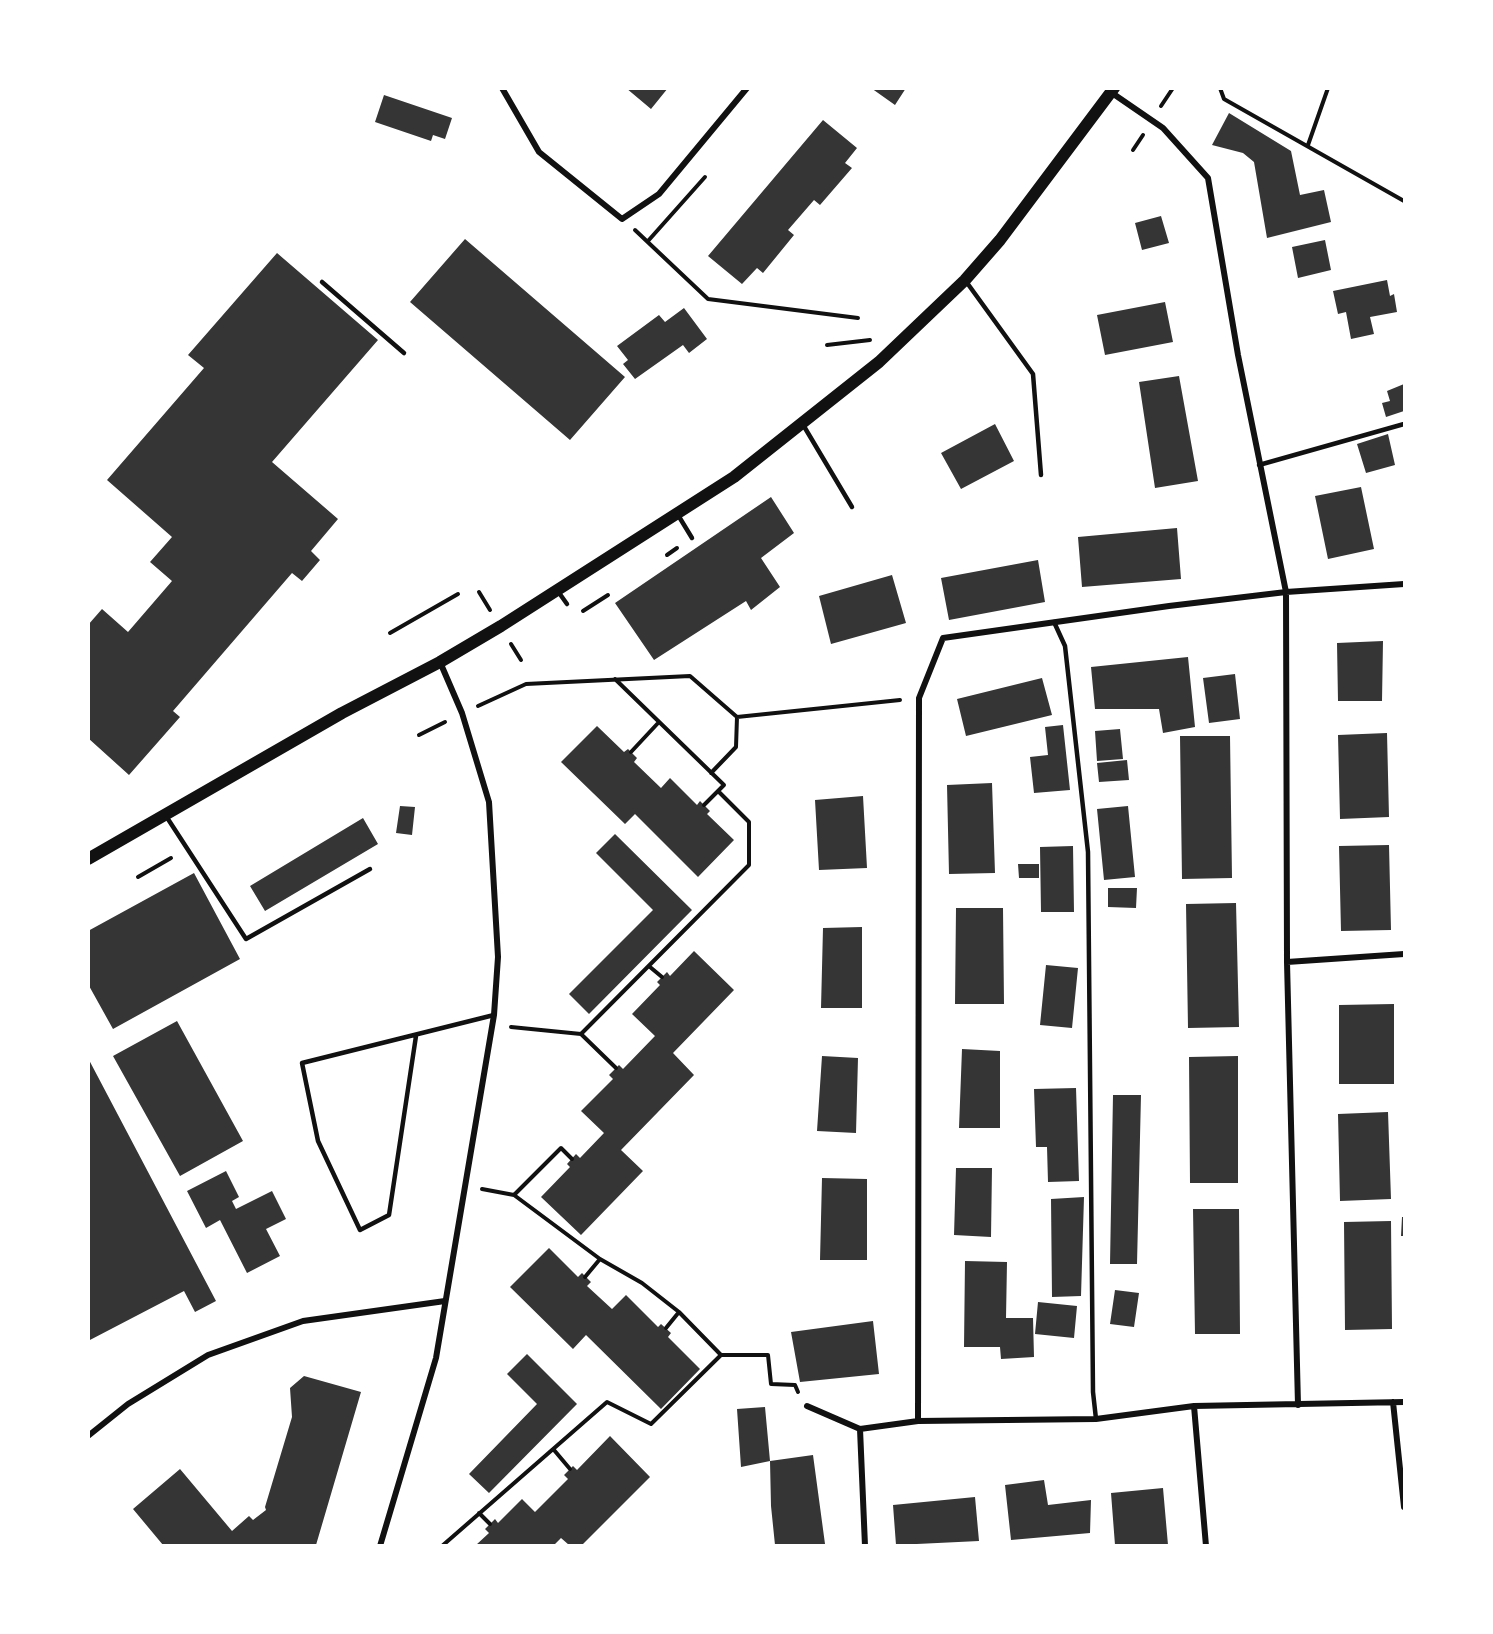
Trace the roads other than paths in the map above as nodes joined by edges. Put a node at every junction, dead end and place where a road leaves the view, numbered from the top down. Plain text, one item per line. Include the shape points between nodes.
1 (502, 88) edge
2 (747, 88) edge
3 (1113, 91) edge
4 (965, 280) junction
5 (322, 282) dead end
6 (404, 353) dead end
7 (802, 423) junction
8 (1404, 424) edge
9 (1259, 465) junction
10 (1041, 475) dead end
11 (852, 507) dead end
12 (676, 512) junction
13 (692, 538) dead end
14 (1404, 584) edge
15 (557, 591) junction
16 (1286, 592) junction
17 (567, 604) dead end
18 (1054, 622) junction
19 (440, 662) junction
20 (165, 814) junction
21 (88, 859) edge
22 (370, 869) dead end
23 (1404, 954) edge
24 (1287, 962) junction
25 (494, 1015) junction
26 (416, 1036) junction
27 (445, 1301) junction
28 (1404, 1401) edge
29 (1392, 1402) junction
30 (1298, 1405) junction
31 (807, 1406) road end
32 (1194, 1406) junction
33 (1096, 1419) junction
34 (918, 1421) junction
35 (860, 1429) junction
36 (88, 1436) edge
37 (1404, 1507) edge
38 (380, 1545) edge
39 (865, 1545) edge
40 (1206, 1545) edge

1 - 2 street via 539,152 622,219 659,194
3 - 4 main road
3 - 9 street via 1163,128 1208,178
4 - 7 main road via 879,362
4 - 10 lane via 1032,374
5 - 6 lane
7 - 11 lane
7 - 12 main road via 734,477
8 - 9 lane
9 - 16 street
12 - 13 lane
12 - 15 main road
14 - 16 street
15 - 17 lane
15 - 19 main road
16 - 18 street
16 - 24 street
18 - 33 lane via 1065,646 1088,852
18 - 34 street via 943,638 919,698
19 - 20 main road
19 - 25 street via 462,713 489,802 498,957
20 - 21 main road
20 - 22 lane via 246,939
23 - 24 street
24 - 30 street
25 - 26 lane
25 - 27 street
26 - 26 lane via 302,1063 318,1141 360,1230 389,1215
27 - 36 street via 303,1321 208,1355 128,1404
27 - 38 street via 436,1358
28 - 29 street
29 - 30 street
29 - 37 street
30 - 32 street
31 - 35 street
32 - 33 street
32 - 40 street
33 - 34 street
34 - 35 street
35 - 39 street

